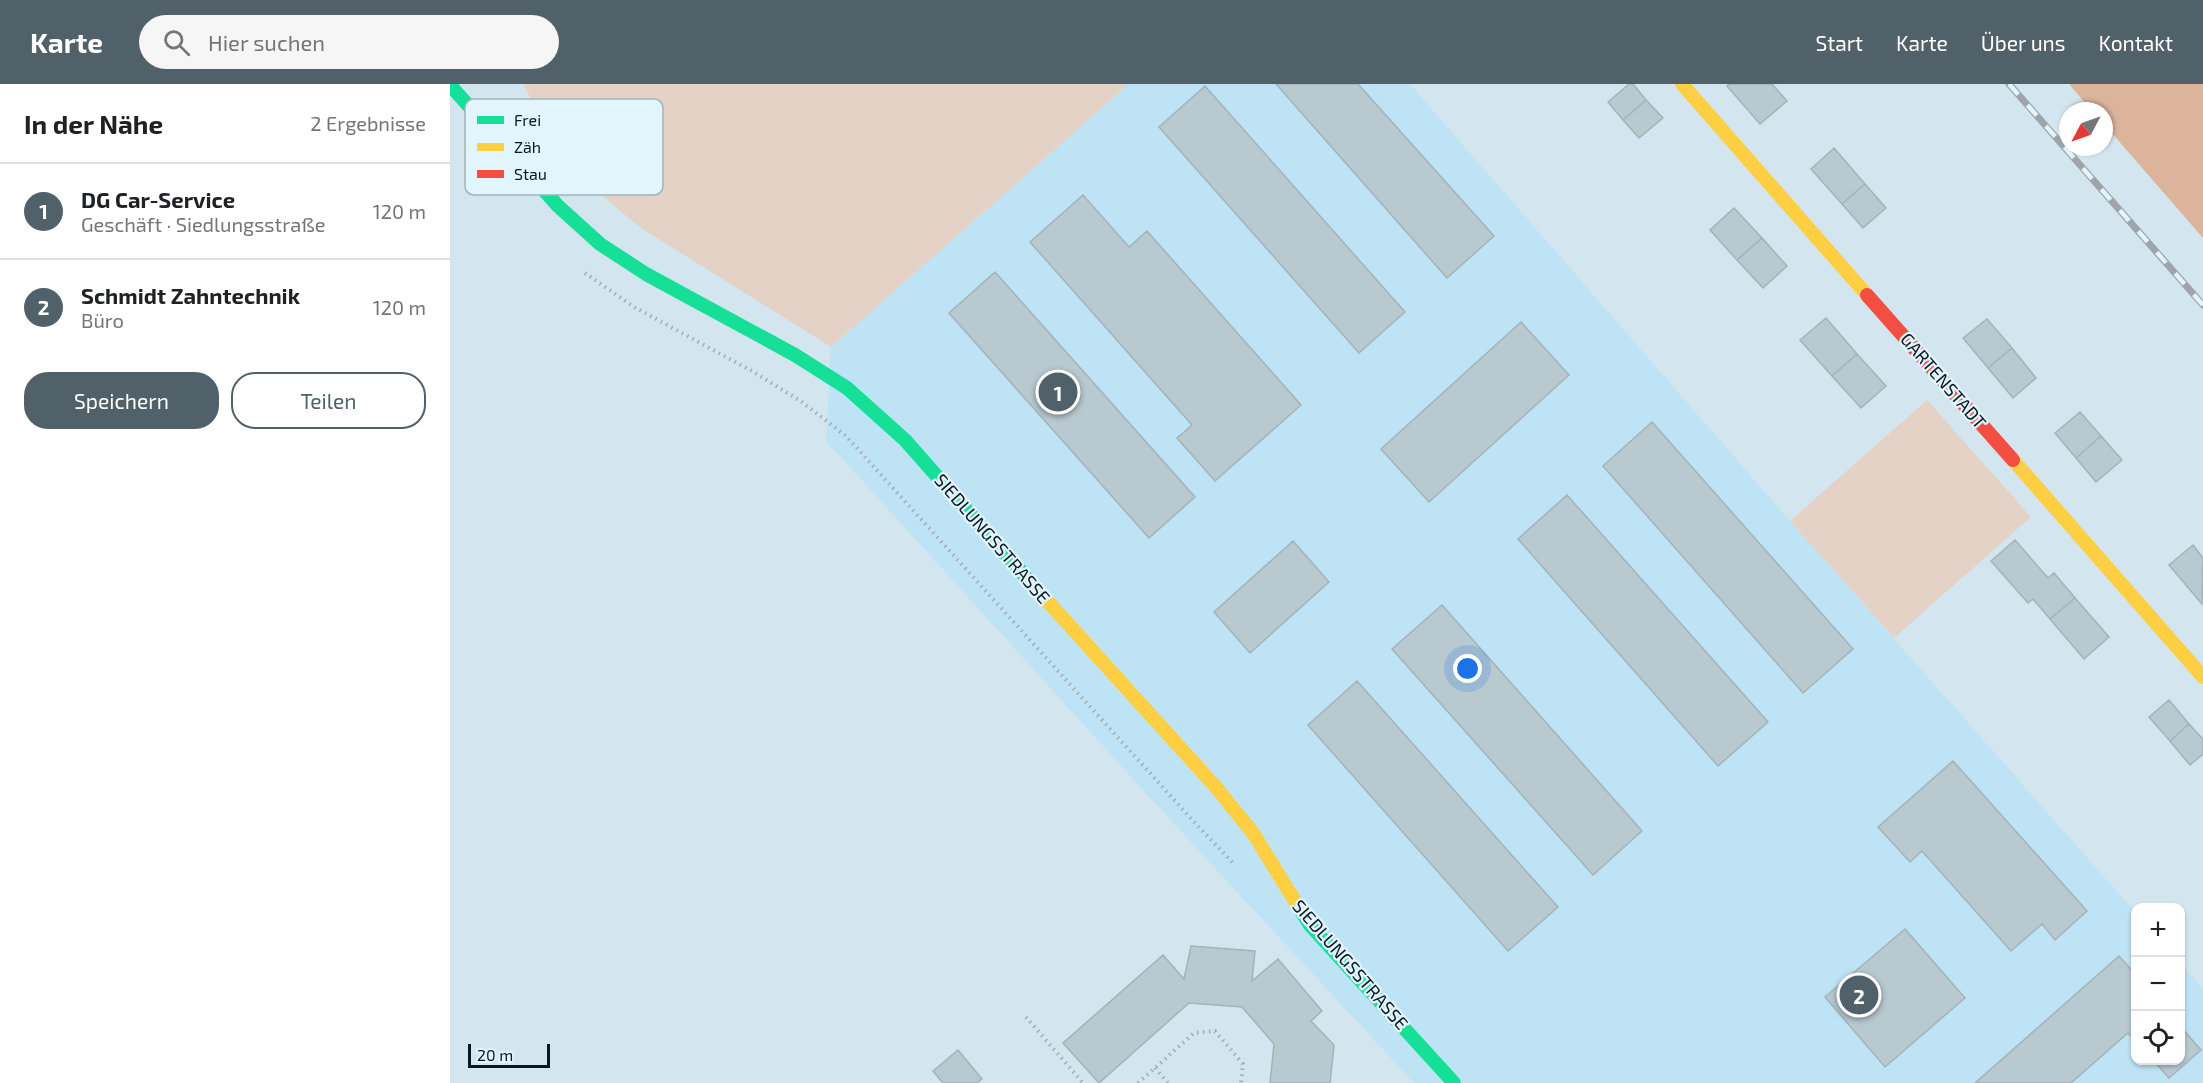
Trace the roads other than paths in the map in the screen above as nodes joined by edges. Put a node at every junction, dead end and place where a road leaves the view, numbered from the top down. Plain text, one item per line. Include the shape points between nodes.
1 (1682, 84) edge
2 (450, 85) edge
3 (465, 102) edge
4 (548, 195) edge
5 (2203, 677) edge
6 (1454, 1083) edge

1 - 5 street, GARTENSTADT
2 - 3 street, SIEDLUNGSSTRASSE
4 - 6 street, SIEDLUNGSSTRASSE via 600,244 838,382 905,440 1214,785 1253,833 1310,925

